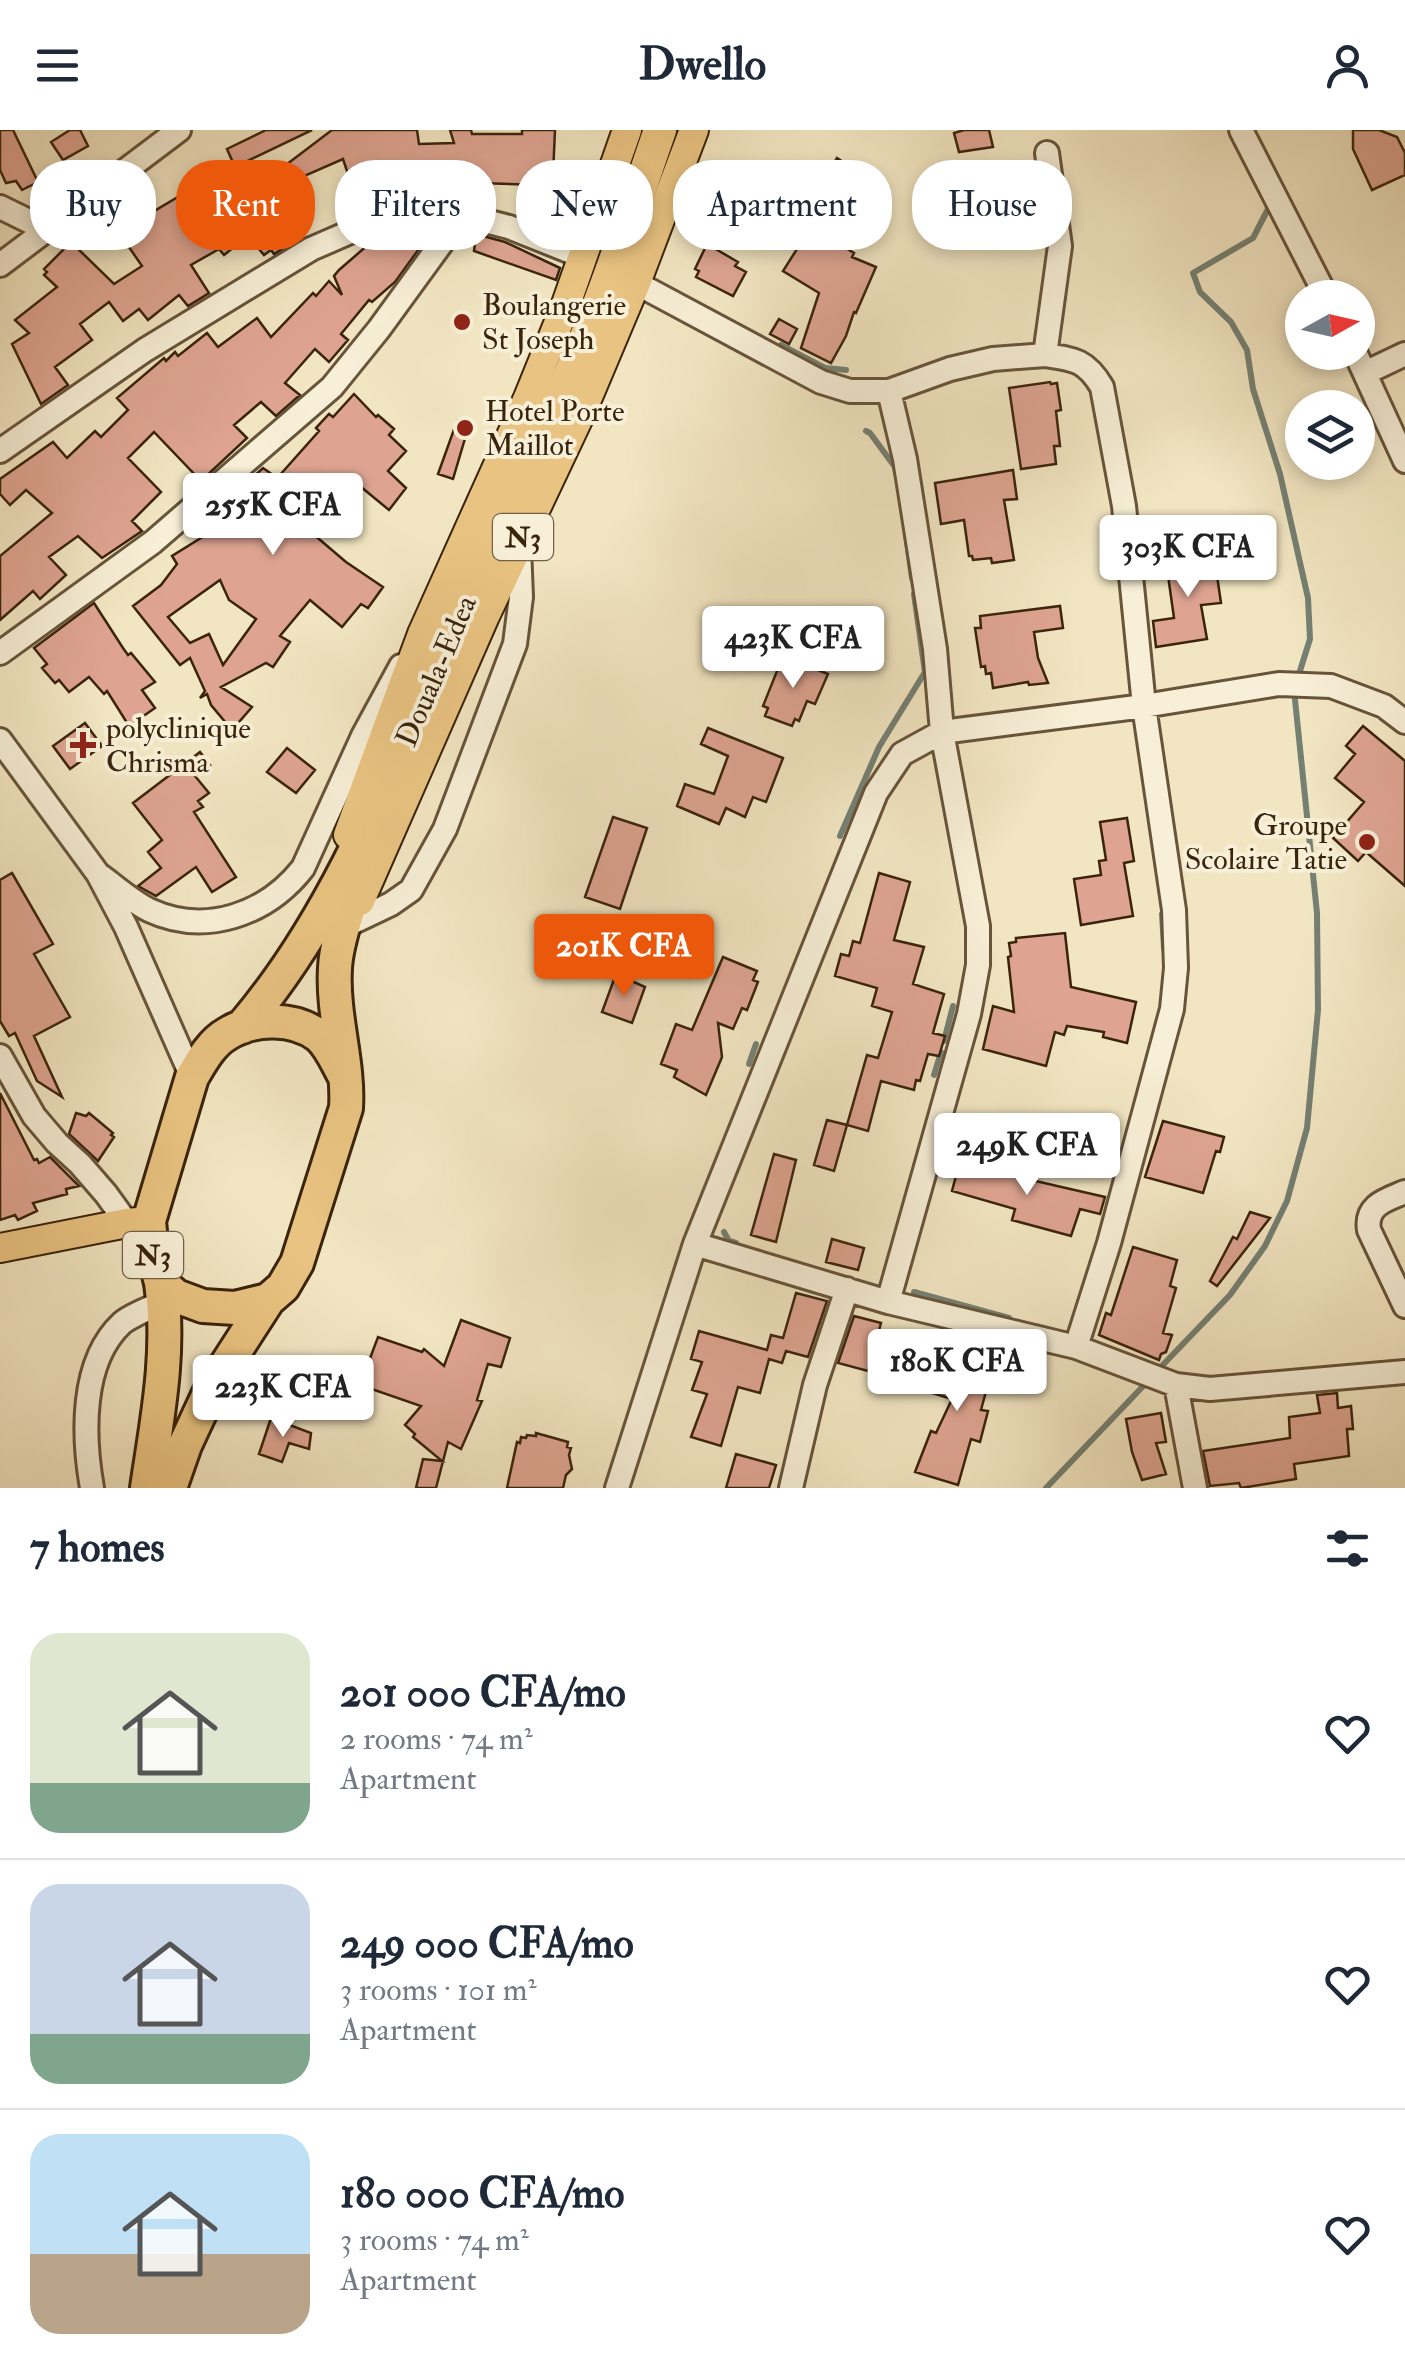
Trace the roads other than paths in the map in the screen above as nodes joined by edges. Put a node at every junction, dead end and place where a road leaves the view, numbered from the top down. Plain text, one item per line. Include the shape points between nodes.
1 (178, 130) edge
2 (627, 130) edge
3 (660, 130) edge
4 (694, 130) edge
5 (1241, 130) edge
6 (1046, 153) dead end
7 (138, 160) edge
8 (0, 207) edge
9 (30, 222) edge
10 (496, 224) edge
11 (335, 238) edge
12 (30, 241) edge
13 (437, 250) edge
14 (584, 257) junction
15 (0, 265) edge
16 (1317, 280) edge
17 (636, 283) junction
18 (1405, 354) edge
19 (1045, 356) junction
20 (1375, 360) edge
21 (1363, 370) edge
22 (889, 391) junction
23 (0, 451) edge
24 (1405, 461) edge
25 (519, 544) junction
26 (422, 634) junction
27 (0, 653) edge
28 (1144, 706) junction
29 (1405, 722) edge
30 (942, 732) junction
31 (0, 740) edge
32 (98, 874) junction
33 (336, 926) junction
34 (242, 1027) junction
35 (0, 1056) edge
36 (345, 1077) junction
37 (192, 1078) junction
38 (1405, 1192) edge
39 (138, 1222) junction
40 (694, 1244) junction
41 (0, 1248) edge
42 (846, 1289) junction
43 (163, 1293) junction
44 (268, 1300) junction
45 (888, 1302) junction
46 (1405, 1306) edge
47 (1076, 1347) junction
48 (1405, 1372) edge
49 (1176, 1385) junction
50 (92, 1488) edge
51 (147, 1488) edge
52 (170, 1488) edge
53 (617, 1488) edge
54 (790, 1488) edge
55 (1195, 1488) edge

1 - 7 street
2 - 14 main road, N3
3 - 33 highway, Douala-Edea / N3 via 586,336 370,824
4 - 17 main road, N3
5 - 16 street
6 - 19 street via 1060,246
8 - 9 street
10 - 14 street
11 - 23 street via 145,350
12 - 15 street
13 - 27 street via 332,387 153,542
14 - 26 main road, N3
17 - 22 street via 820,382 850,392
17 - 25 main road, N3
18 - 20 street
19 - 22 street via 993,359
19 - 28 street via 1073,359 1092,370 1102,387 1124,506
21 - 24 street
22 - 30 street via 935,649
25 - 33 main road, N3
25 - 33 street via 514,644 446,829 411,890
26 - 32 street via 371,722 303,868 270,900 222,920 182,920 146,909
26 - 33 main road, N3
28 - 29 street via 1279,684 1331,686 1384,706
28 - 30 street
28 - 47 street via 1174,910 1172,1009
30 - 40 street via 902,754 876,792
30 - 45 street via 978,926 978,965
31 - 32 street
32 - 37 street
33 - 34 highway, N3
33 - 36 highway, N3
34 - 36 highway via 275,1020 317,1034
34 - 37 highway, N3 via 216,1043
35 - 39 street via 34,1116
36 - 44 highway, N3 via 346,1108 297,1264
37 - 39 highway, N3
38 - 46 street via 1375,1205 1367,1218
39 - 41 main road
39 - 43 highway, N3 via 151,1242
40 - 42 street
40 - 53 street
42 - 45 street
42 - 54 street
43 - 44 highway, N3 via 203,1306
43 - 50 street via 124,1321 102,1348 88,1398
43 - 51 highway via 164,1382
44 - 52 highway via 212,1387
45 - 47 street
47 - 49 street
48 - 49 street
49 - 55 street

